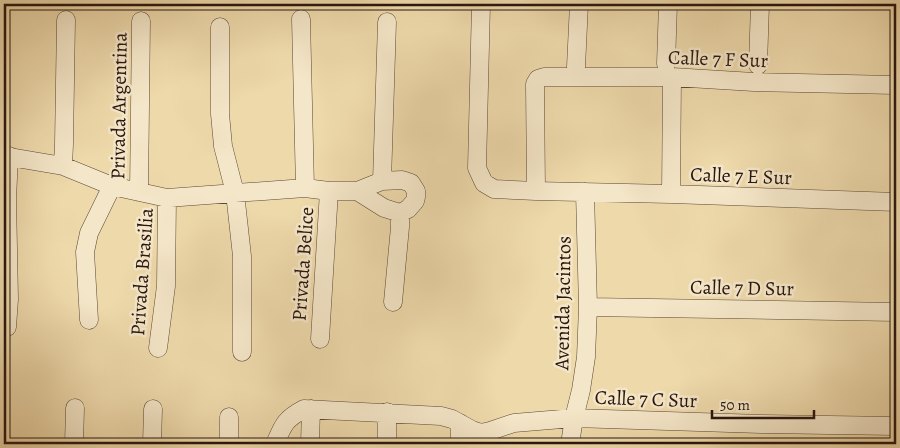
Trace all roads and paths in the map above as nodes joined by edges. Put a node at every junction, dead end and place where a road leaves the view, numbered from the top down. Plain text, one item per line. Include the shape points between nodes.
1 (481, 4) edge
2 (579, 4) edge
3 (668, 4) edge
4 (760, 4) edge
5 (301, 19) dead end
6 (66, 20) dead end
7 (141, 21) dead end
8 (387, 22) dead end
9 (220, 27) dead end
10 (758, 64) dead end
11 (576, 66) dead end
12 (669, 71) junction
13 (896, 85) edge
14 (6, 156) edge
15 (63, 166) junction
16 (382, 182) junction
17 (112, 186) junction
18 (305, 188) junction
19 (329, 191) junction
20 (357, 191) junction
21 (536, 191) junction
22 (139, 192) junction
23 (585, 192) junction
24 (235, 193) junction
25 (671, 194) junction
26 (167, 198) junction
27 (896, 202) edge
28 (400, 213) junction
29 (394, 302) dead end
30 (588, 307) junction
31 (896, 312) edge
32 (89, 320) dead end
33 (7, 327) dead end
34 (320, 339) dead end
35 (158, 348) dead end
36 (242, 352) dead end
37 (74, 408) dead end
38 (152, 409) dead end
39 (310, 409) junction
40 (388, 412) junction
41 (229, 417) dead end
42 (574, 418) junction
43 (460, 423) junction
44 (896, 426) edge
45 (74, 444) edge
46 (152, 444) edge
47 (229, 444) edge
48 (275, 444) edge
49 (310, 444) edge
50 (388, 444) edge
51 (460, 444) edge
52 (570, 444) edge

1 - 21 street, Calle 7 E Sur via 478,168 484,183 494,188
2 - 11 street
3 - 12 street
4 - 10 street
5 - 18 street
6 - 15 street
7 - 22 street, Privada Argentina
8 - 16 street
9 - 24 street via 220,114 223,146
12 - 13 street, Calle 7 F Sur via 754,82
12 - 21 street, Calle 7 F Sur via 538,79 535,84
12 - 25 street
14 - 15 street
14 - 33 street
15 - 17 street
16 - 20 street
16 - 28 street via 402,180 411,183 416,191 415,201
17 - 22 street
17 - 32 street via 89,234 85,252
18 - 19 street
18 - 24 street
19 - 20 street
19 - 34 street, Privada Belice
20 - 28 street via 384,208
21 - 23 street, Calle 7 E Sur
22 - 26 street
23 - 25 street, Calle 7 E Sur
23 - 30 street, Avenida Jacintos
24 - 26 street
24 - 36 street via 242,256
25 - 27 street, Calle 7 E Sur
26 - 35 street, Privada Brasilia via 166,286
28 - 29 street
30 - 31 street, Calle 7 D Sur
30 - 42 street, Avenida Jacintos via 586,357
37 - 45 street
38 - 46 street
39 - 40 street, Calle 7 C Sur
39 - 48 street via 292,415 283,425
39 - 49 street
40 - 43 street, Calle 7 C Sur via 441,416
40 - 50 street
41 - 47 street
42 - 43 street, Calle 7 C Sur via 514,423 481,432
42 - 44 street, Calle 7 C Sur
42 - 52 street, Avenida Jacintos
43 - 51 street

